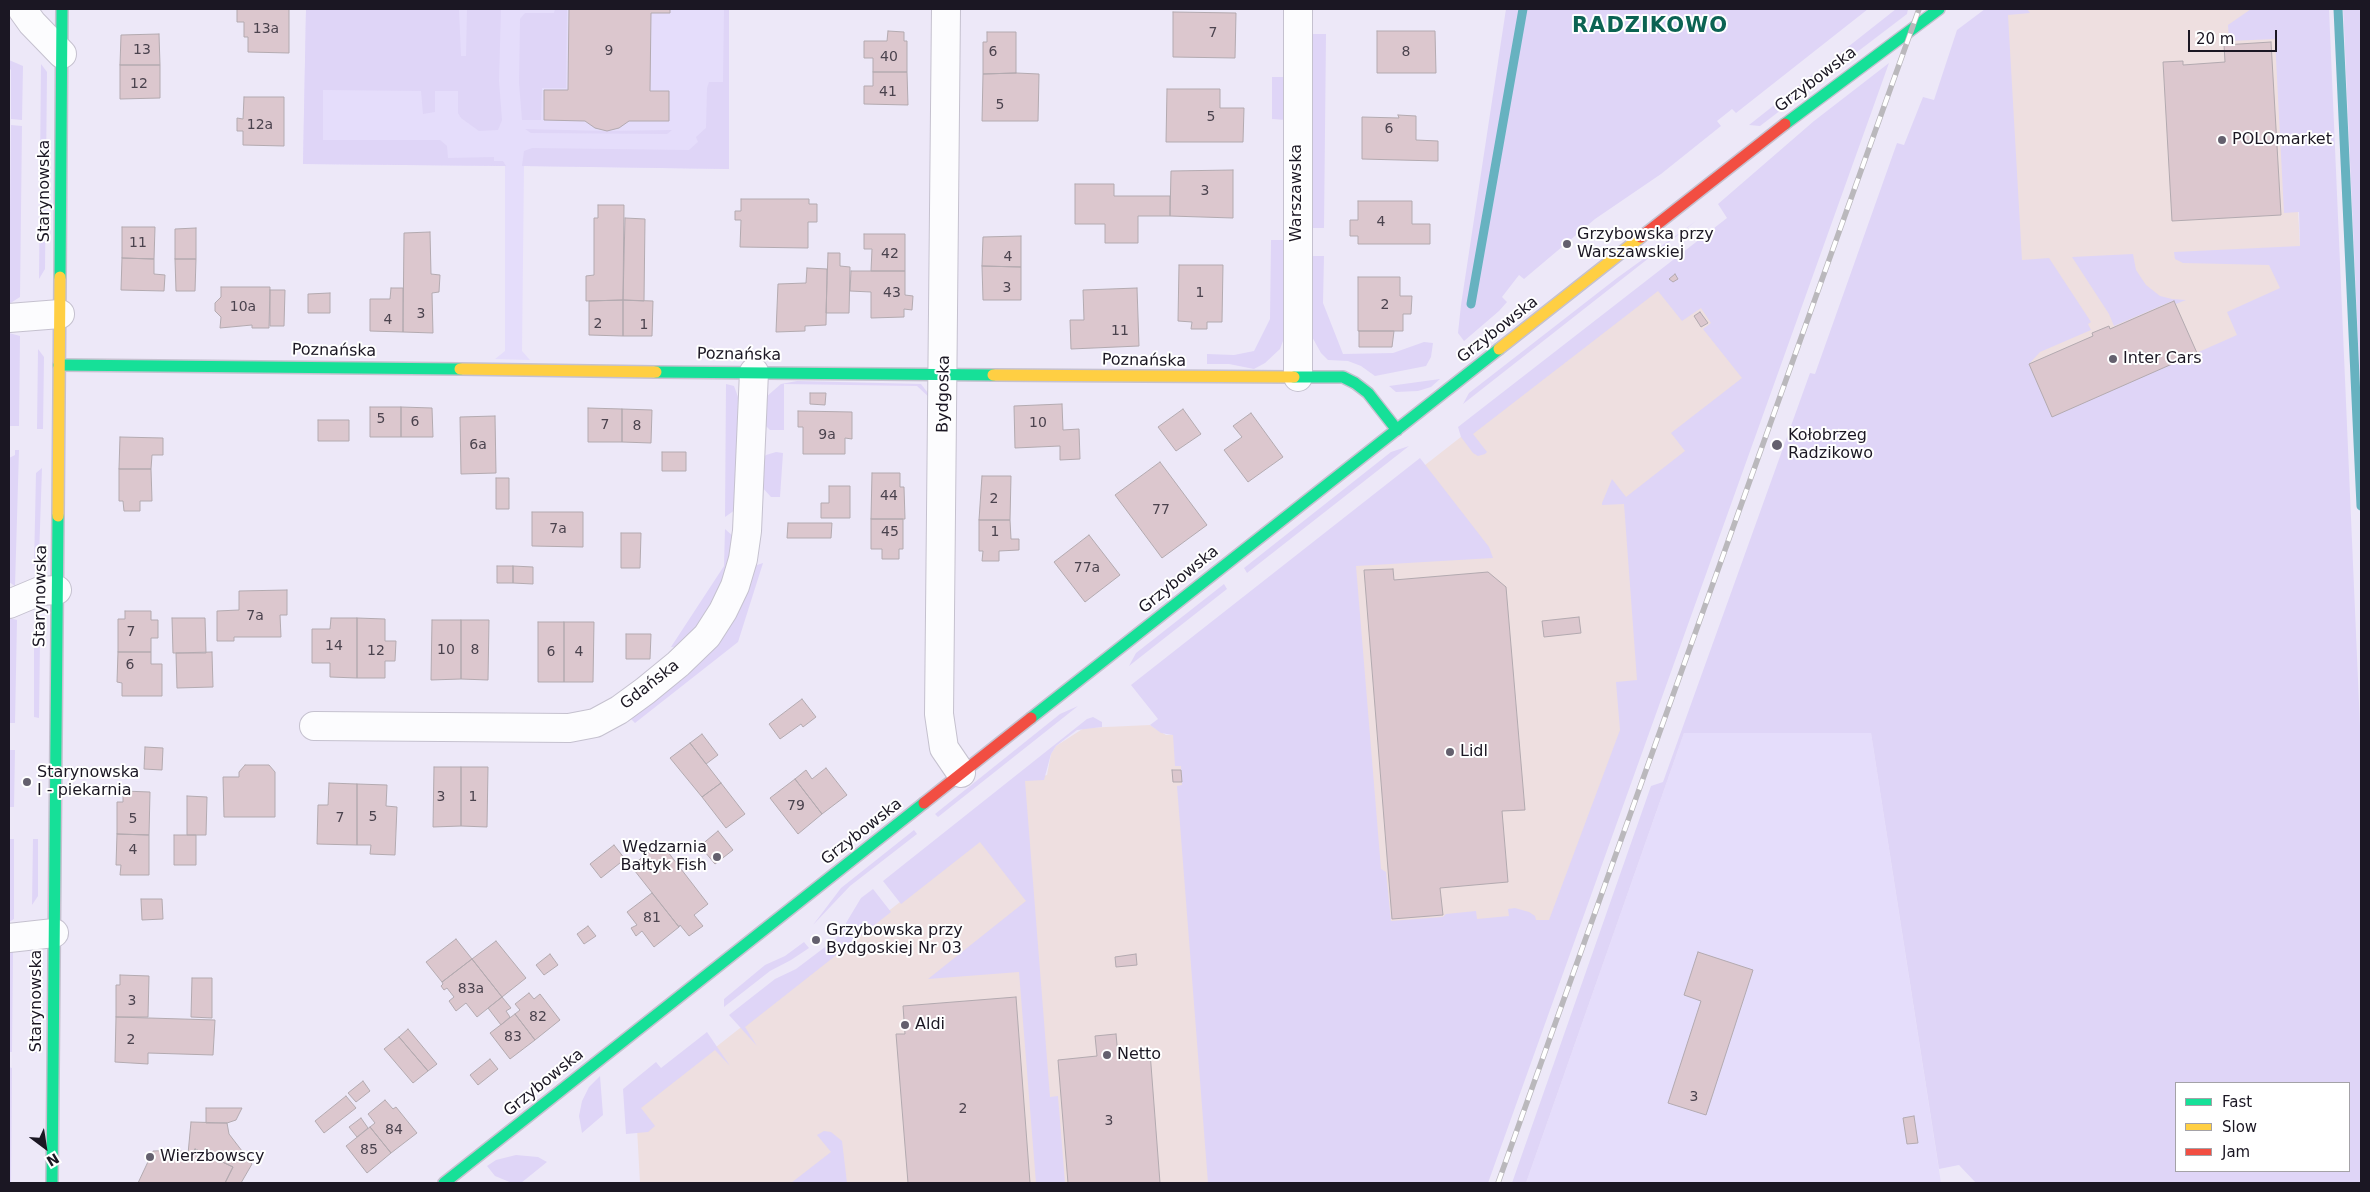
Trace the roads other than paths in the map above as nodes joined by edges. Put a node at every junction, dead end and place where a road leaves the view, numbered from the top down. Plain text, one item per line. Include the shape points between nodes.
1 (62, 9) edge
2 (946, 9) edge
3 (1298, 9) edge
4 (1939, 9) edge
5 (20, 18) edge
6 (62, 54) junction
7 (60, 314) junction
8 (9, 318) edge
9 (59, 365) junction
10 (754, 372) junction
11 (944, 375) junction
12 (1298, 376) junction
13 (1397, 430) junction
14 (57, 590) junction
15 (9, 604) edge
16 (314, 726) dead end
17 (961, 773) junction
18 (54, 933) junction
19 (9, 938) edge
20 (52, 1183) edge
21 (444, 1183) edge

1 - 6 street, Starynowska
2 - 11 street, Bydgoska
3 - 12 street, Warszawska
4 - 13 street, Grzybowska via 1821,96
5 - 6 street
6 - 7 street, Starynowska
7 - 8 street
7 - 9 street, Starynowska
9 - 10 street, Poznańska
9 - 14 street, Starynowska
10 - 11 street, Poznańska
10 - 16 street, Gdańska via 747,531 744,559 735,586 707,636 646,691 595,723 569,728
11 - 12 street, Poznańska
11 - 17 street, Bydgoska via 939,714 944,748
12 - 13 street, Poznańska via 1343,377 1368,393
13 - 17 street, Grzybowska
14 - 15 street via 40,591
14 - 18 street, Starynowska
17 - 21 street, Grzybowska
18 - 19 street
18 - 20 street, Starynowska

